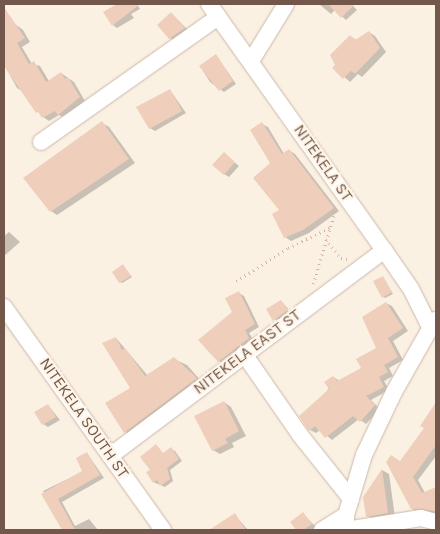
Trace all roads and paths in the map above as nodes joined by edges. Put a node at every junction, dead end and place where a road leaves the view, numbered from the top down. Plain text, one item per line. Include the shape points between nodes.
1 (286, 4) edge
2 (214, 10) edge
3 (250, 61) junction
4 (41, 142) dead end
5 (342, 190) junction
6 (329, 228) junction
7 (326, 238) junction
8 (384, 250) junction
9 (365, 264) junction
10 (236, 281) dead end
11 (4, 308) edge
12 (306, 308) junction
13 (433, 322) edge
14 (244, 354) junction
15 (110, 456) junction
16 (347, 519) edge
17 (436, 522) edge
18 (163, 530) edge
19 (322, 530) edge

1 - 3 street
2 - 3 street, NITEKELA ST
2 - 4 street
3 - 5 street, NITEKELA ST
5 - 6 path
5 - 8 street, NITEKELA ST
6 - 7 path
6 - 10 path via 288,248
7 - 9 path via 341,258
7 - 12 path
8 - 9 street, NITEKELA EAST ST
8 - 13 street, NITEKELA ST
9 - 12 street, NITEKELA EAST ST
11 - 15 street, NITEKELA SOUTH ST via 35,346
12 - 14 street, NITEKELA EAST ST
13 - 16 street via 364,454
14 - 15 street, NITEKELA EAST ST
14 - 16 street via 300,435
15 - 18 street, NITEKELA SOUTH ST
16 - 17 street via 421,518
16 - 19 street

